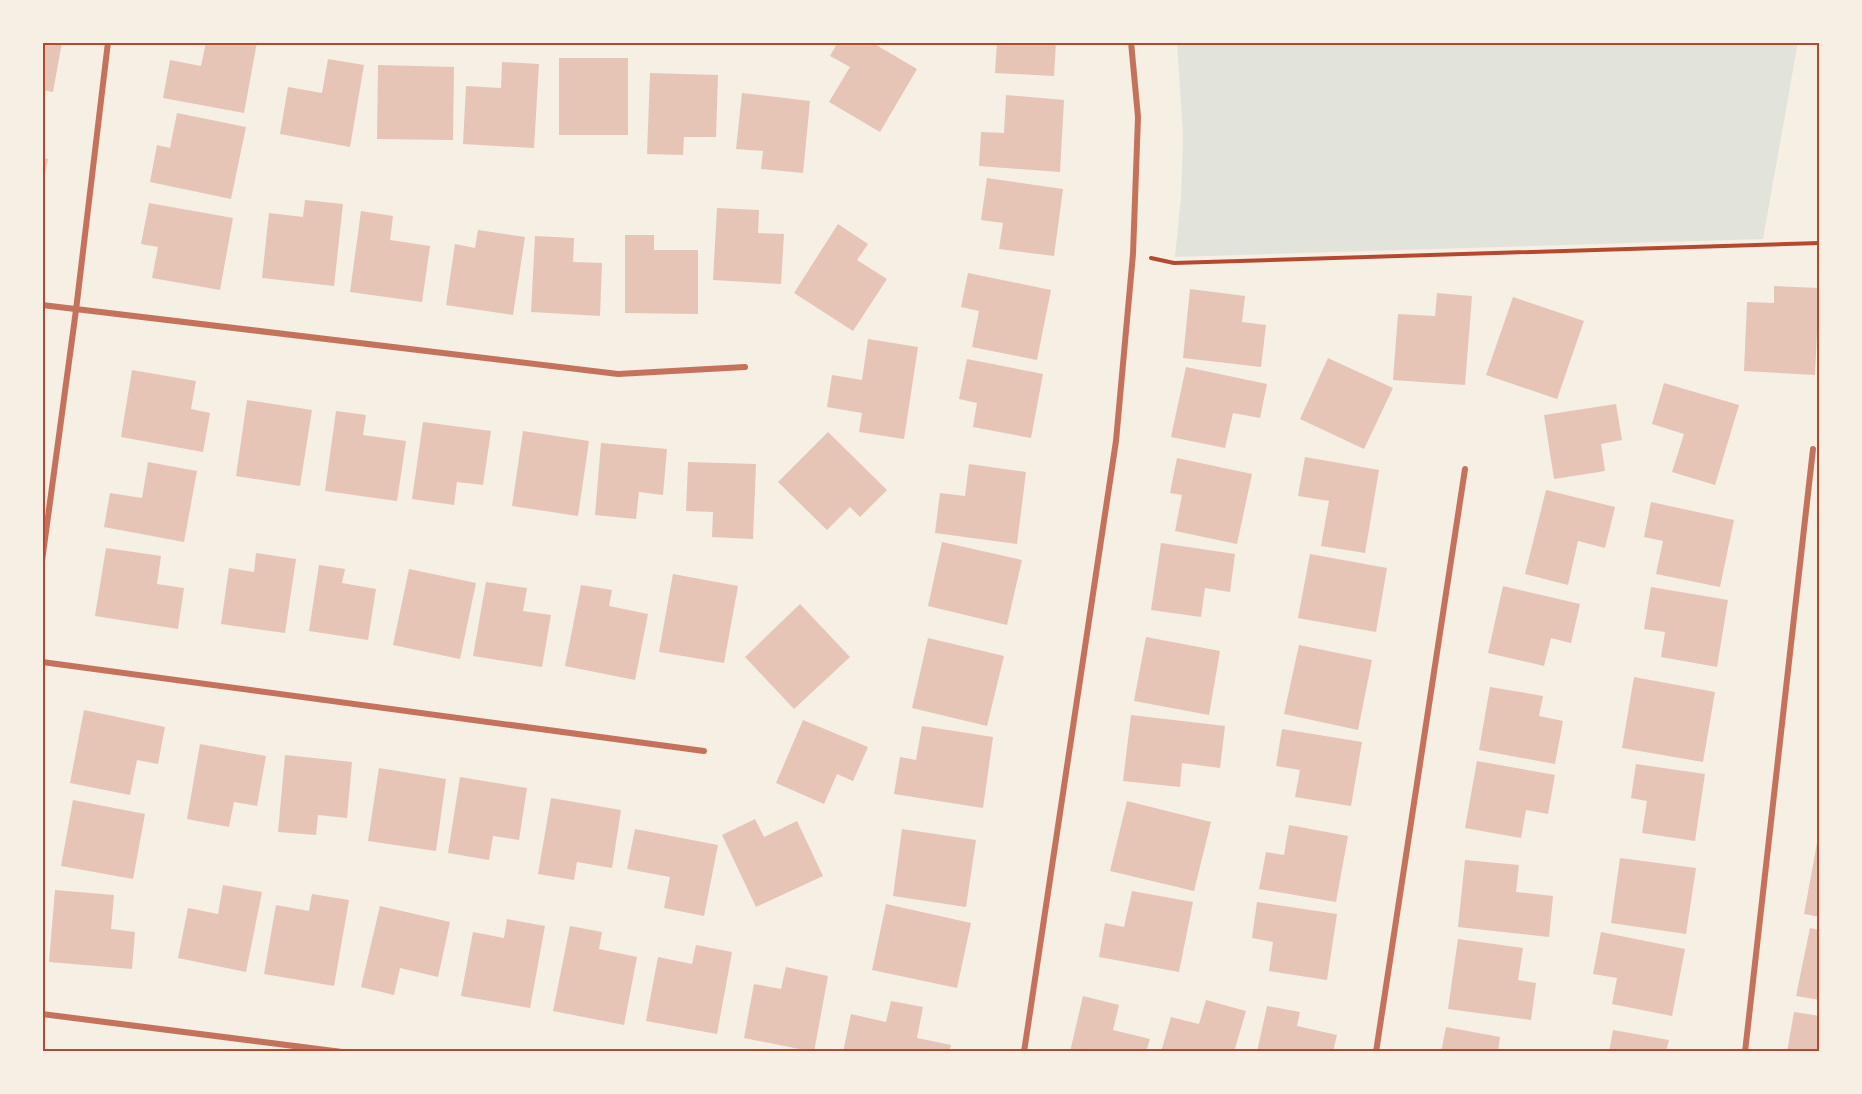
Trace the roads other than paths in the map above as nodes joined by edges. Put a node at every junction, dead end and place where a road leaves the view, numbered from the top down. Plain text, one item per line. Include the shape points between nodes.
1 (108, 42) edge
2 (1131, 42) edge
3 (42, 305) edge
4 (76, 310) junction
5 (745, 367) dead end
6 (1813, 449) dead end
7 (1465, 469) dead end
8 (42, 561) edge
9 (42, 662) edge
10 (704, 751) dead end
11 (42, 1014) edge
12 (325, 1051) edge
13 (342, 1052) edge
14 (1024, 1052) edge
15 (1376, 1052) edge
16 (1745, 1052) edge

1 - 4 street
2 - 14 street via 1138,117 1133,254 1116,441
3 - 4 street
4 - 5 street via 618,374
4 - 8 street
6 - 16 street
7 - 15 street
9 - 10 street
11 - 12 street
12 - 13 street

